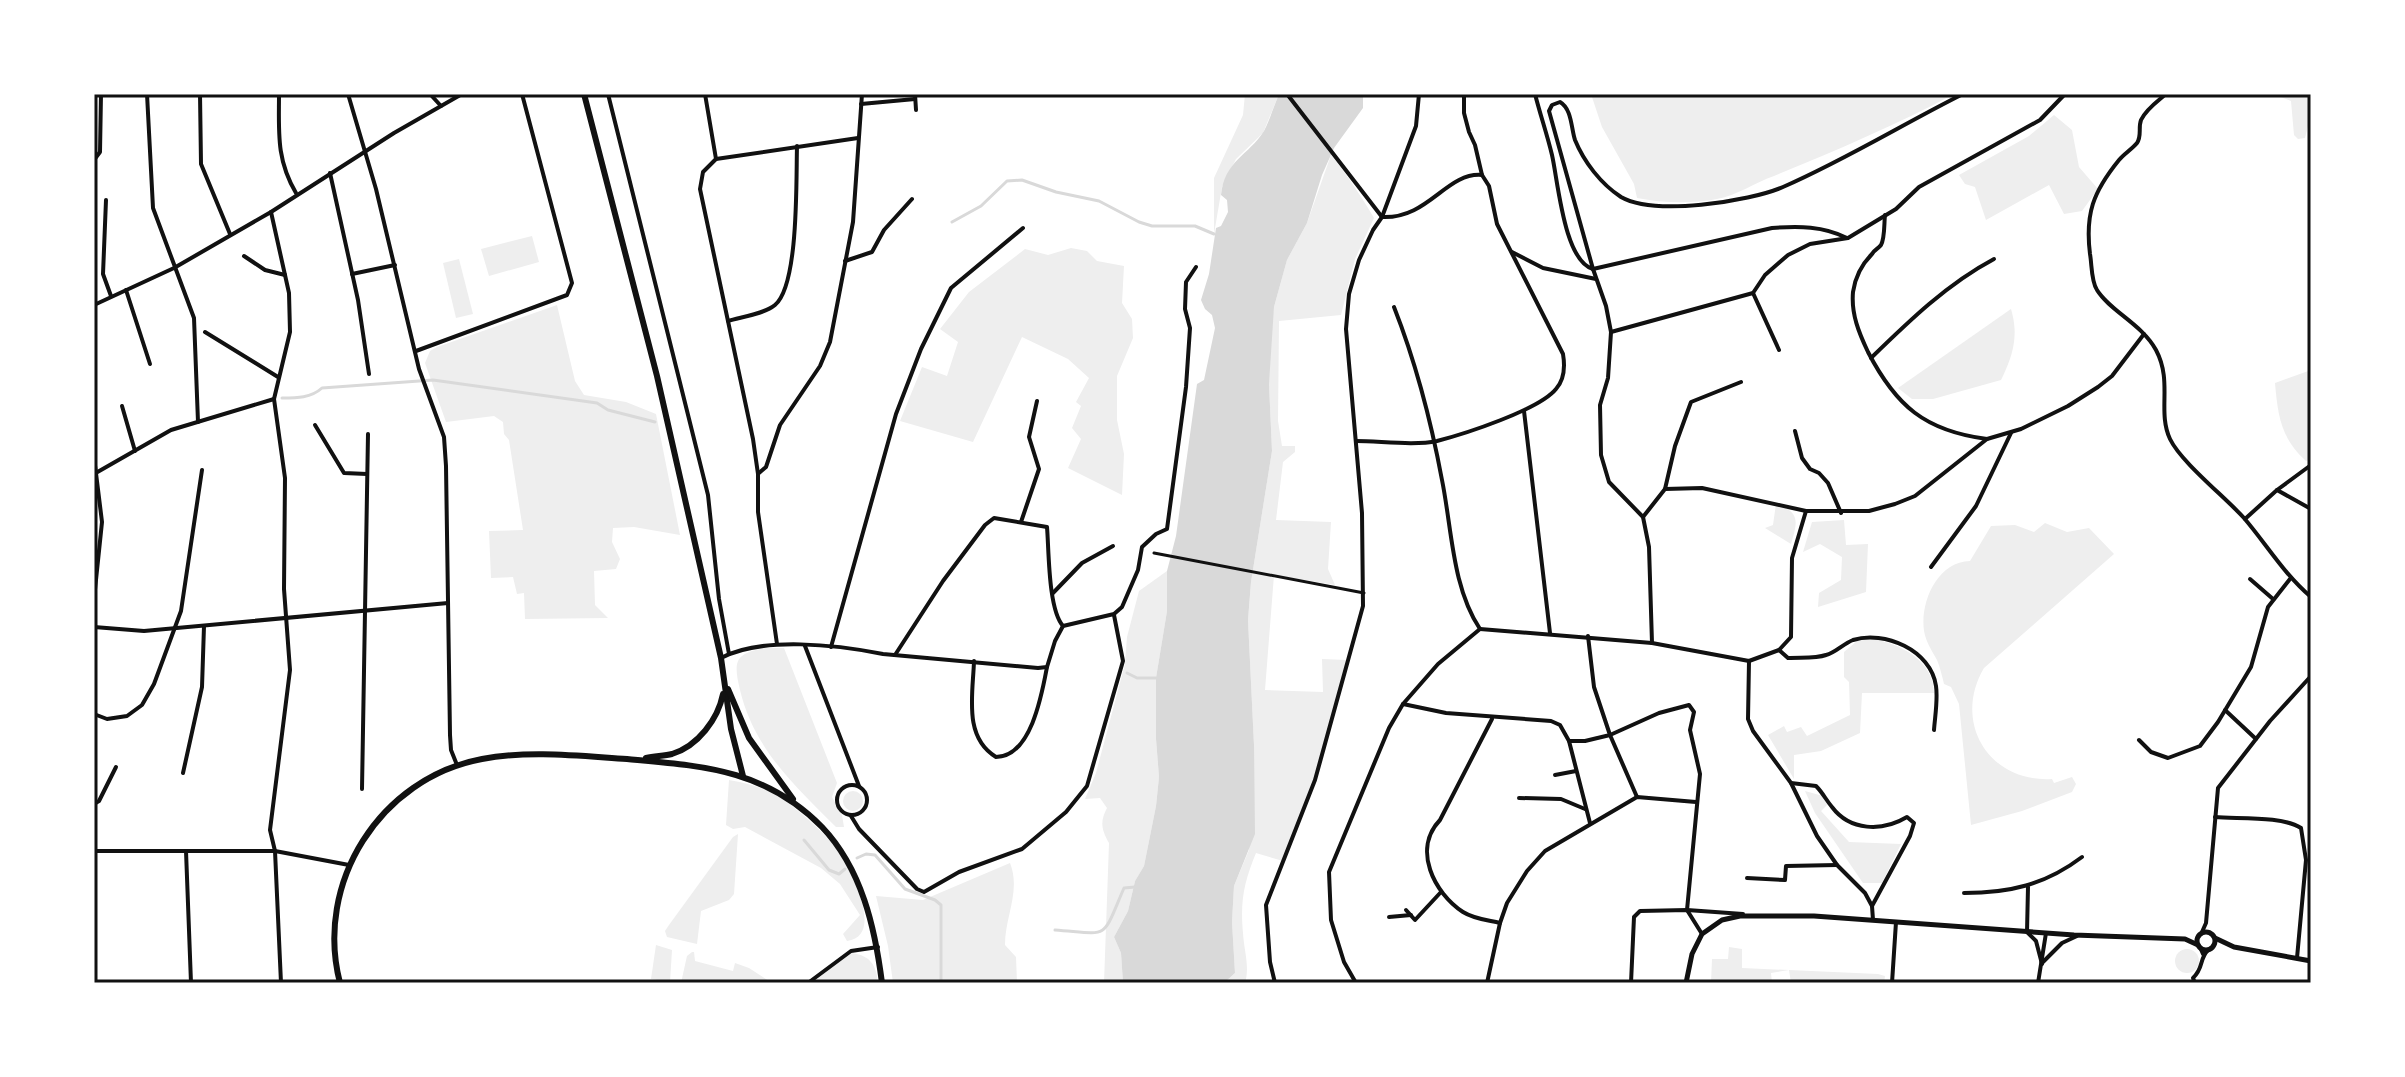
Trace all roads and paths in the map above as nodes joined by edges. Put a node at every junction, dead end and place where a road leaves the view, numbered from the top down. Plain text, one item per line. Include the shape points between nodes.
1 (101, 94) edge
2 (147, 94) edge
3 (200, 94) edge
4 (279, 94) edge
5 (348, 94) edge
6 (430, 94) edge
7 (461, 94) edge
8 (522, 94) edge
9 (584, 94) edge
10 (608, 94) edge
11 (705, 94) edge
12 (862, 94) edge
13 (1287, 94) edge
14 (1419, 94) edge
15 (1464, 94) edge
16 (1535, 94) edge
17 (1963, 94) edge
18 (2065, 94) edge
19 (2166, 94) edge
20 (915, 96) edge
21 (861, 104) junction
22 (441, 106) junction
23 (916, 110) dead end
24 (858, 138) junction
25 (797, 146) junction
26 (364, 153) junction
27 (716, 159) junction
28 (94, 160) edge
29 (330, 173) junction
30 (1482, 175) junction
31 (296, 193) junction
32 (912, 199) dead end
33 (106, 200) dead end
34 (271, 212) junction
35 (1885, 215) junction
36 (1382, 217) junction
37 (1023, 228) dead end
38 (230, 234) junction
39 (1848, 238) junction
40 (1512, 252) junction
41 (244, 256) dead end
42 (1994, 259) dead end
43 (845, 261) junction
44 (395, 265) junction
45 (1196, 267) dead end
46 (174, 268) junction
47 (1593, 269) junction
48 (352, 274) junction
49 (285, 275) junction
50 (1597, 279) junction
51 (126, 290) junction
52 (1753, 293) junction
53 (112, 297) junction
54 (94, 305) edge
55 (1394, 307) dead end
56 (728, 321) junction
57 (205, 332) dead end
58 (1611, 332) junction
59 (2144, 334) junction
60 (1779, 350) dead end
61 (416, 351) junction
62 (1871, 358) junction
63 (150, 364) dead end
64 (369, 374) dead end
65 (278, 377) junction
66 (1741, 382) dead end
67 (274, 399) junction
68 (1037, 401) dead end
69 (122, 406) dead end
70 (1524, 411) junction
71 (198, 422) junction
72 (315, 425) dead end
73 (1795, 431) dead end
74 (2011, 433) junction
75 (368, 434) dead end
76 (1987, 439) junction
77 (1356, 441) junction
78 (1435, 441) junction
79 (135, 451) junction
80 (94, 457) edge
81 (2311, 465) edge
82 (202, 470) dead end
83 (95, 473) edge
84 (367, 474) junction
85 (758, 474) junction
86 (1665, 489) junction
87 (2277, 490) junction
88 (2311, 509) edge
89 (1806, 511) junction
90 (1841, 513) junction
91 (1643, 517) junction
92 (2245, 519) junction
93 (1021, 522) junction
94 (1113, 546) dead end
95 (1154, 553) dead end
96 (1931, 567) dead end
97 (2250, 579) dead end
98 (2290, 579) junction
99 (1053, 593) junction
100 (1364, 593) junction
101 (2311, 597) edge
102 (94, 599) edge
103 (2273, 600) junction
104 (448, 603) junction
105 (365, 612) junction
106 (1114, 614) junction
107 (287, 618) junction
108 (204, 625) junction
109 (1063, 626) junction
110 (94, 627) edge
111 (174, 628) junction
112 (1480, 629) junction
113 (1550, 633) junction
114 (1588, 636) junction
115 (1652, 643) junction
116 (777, 644) junction
117 (805, 646) junction
118 (831, 647) junction
119 (1779, 650) junction
120 (729, 654) junction
121 (895, 655) junction
122 (721, 658) junction
123 (974, 661) junction
124 (1749, 661) junction
125 (1047, 667) junction
126 (2311, 676) edge
127 (725, 682) junction
128 (1403, 704) junction
129 (2224, 710) junction
130 (94, 714) edge
131 (1492, 718) junction
132 (1934, 730) dead end
133 (1610, 735) junction
134 (2256, 739) junction
135 (2139, 740) dead end
136 (1569, 741) junction
137 (635, 760) junction
138 (457, 765) junction
139 (116, 767) dead end
140 (1576, 771) junction
141 (183, 773) dead end
142 (1555, 775) dead end
143 (743, 776) junction
144 (1791, 783) junction
145 (859, 786) junction
146 (362, 789) dead end
147 (1637, 797) junction
148 (1519, 798) dead end
149 (1697, 802) junction
150 (94, 804) edge
151 (797, 805) junction
152 (1585, 809) junction
153 (851, 816) junction
154 (2215, 817) junction
155 (1590, 823) junction
156 (94, 851) edge
157 (186, 851) junction
158 (275, 851) junction
159 (2082, 857) dead end
160 (349, 865) junction
161 (1837, 865) junction
162 (1747, 878) dead end
163 (2028, 887) junction
164 (1441, 892) junction
165 (1964, 893) dead end
166 (1872, 906) junction
167 (1406, 910) dead end
168 (1687, 910) junction
169 (1411, 915) junction
170 (1762, 915) junction
171 (1389, 917) dead end
172 (1874, 921) junction
173 (1896, 922) junction
174 (1500, 923) junction
175 (2027, 932) junction
176 (2204, 932) junction
177 (2046, 933) junction
178 (1702, 934) junction
179 (2079, 935) junction
180 (2215, 938) junction
181 (2185, 939) junction
182 (2225, 945) junction
183 (2199, 946) junction
184 (878, 947) junction
185 (2208, 950) junction
186 (2297, 958) junction
187 (2311, 961) edge
188 (2042, 964) junction
189 (191, 983) edge
190 (281, 983) edge
191 (340, 983) edge
192 (808, 983) edge
193 (882, 983) edge
194 (1275, 983) edge
195 (1356, 983) edge
196 (1487, 983) edge
197 (1631, 983) edge
198 (1686, 983) edge
199 (1892, 983) edge
200 (2038, 983) edge
201 (2195, 983) edge

1 - 28 street via 100,152
2 - 46 street via 153,208
3 - 38 street via 201,164
4 - 31 street via 281,158
5 - 26 street
6 - 22 street
7 - 22 street
8 - 61 street via 572,283 567,295
9 - 122 main road via 657,376
10 - 120 street via 708,495
11 - 27 street
12 - 21 street
13 - 36 street
14 - 36 street via 1416,126
15 - 30 street via 1464,113
16 - 47 street via 1570,238 1581,263
17 - 47 street via 1782,188 1659,208 1639,204 1597,176 1576,142 1567,107 1556,102 1549,111
18 - 35 street via 2040,120 1919,187
19 - 59 street via 2146,112 2137,144 2105,179 2087,226 2094,286
20 - 21 street
20 - 23 street
21 - 24 street
22 - 26 street
24 - 25 street
24 - 43 street
25 - 27 street
25 - 56 street via 786,291 774,306
26 - 29 street
26 - 44 street
27 - 56 street via 703,172 700,189
29 - 31 street
29 - 48 street
30 - 36 street via 1463,176 1412,212
30 - 40 street
31 - 34 street
32 - 43 street via 872,252
33 - 53 street via 103,274
34 - 38 street
34 - 49 street
35 - 39 street
35 - 62 street via 1882,244 1862,266 1853,293 1853,315
36 - 77 street via 1365,244 1349,294 1346,329
37 - 118 street via 951,288 921,349 896,414
38 - 46 street
39 - 47 street via 1801,226 1772,228
39 - 52 street via 1810,244 1788,255
40 - 50 street via 1543,268
40 - 70 street via 1565,365 1555,392
41 - 49 street
42 - 62 street via 1966,274
43 - 85 street via 830,342 780,425 766,467
44 - 48 street
44 - 61 street
45 - 106 street via 1186,282 1186,387 1167,529 1142,547 1129,593
46 - 51 street
46 - 71 street via 194,318
47 - 50 street
48 - 64 street
49 - 65 street via 290,332
50 - 58 street
51 - 53 street
51 - 63 street
52 - 58 street
52 - 60 street
53 - 54 street
55 - 78 street
56 - 85 street
57 - 65 street
58 - 91 street via 1600,405 1601,455 1609,482
59 - 74 street via 2098,387
59 - 92 street via 2164,370 2171,441
61 - 104 street via 444,437
62 - 76 street via 1917,416 1960,435
65 - 67 street
66 - 86 street via 1691,402
67 - 71 street
67 - 107 street via 285,478
68 - 93 street via 1029,437 1039,469
69 - 79 street
70 - 78 street
70 - 113 street
71 - 79 street via 171,430
72 - 84 street via 344,473
73 - 90 street via 1802,458 1828,483
74 - 76 street
74 - 96 street via 1976,506
75 - 84 street
76 - 90 street via 1915,496 1869,511
77 - 78 street
77 - 100 street
78 - 112 street via 1458,571 1468,610
79 - 83 street
80 - 83 street
81 - 87 street
82 - 111 street
83 - 102 street via 102,522
84 - 105 street
85 - 116 street via 758,512
86 - 89 street via 1702,488
86 - 91 street
87 - 88 street
87 - 92 street
89 - 90 street
89 - 119 street via 1792,558 1791,637
91 - 115 street
92 - 98 street
93 - 99 street via 1047,527
93 - 121 street via 994,518 985,525
94 - 99 street via 1082,563
95 - 100 street
97 - 103 street
98 - 101 street
98 - 103 street
99 - 109 street
100 - 194 street via 1315,780 1266,905
103 - 129 street via 2251,667
104 - 105 street
104 - 138 street via 450,735
105 - 107 street
105 - 146 street
106 - 109 street
106 - 153 street via 1123,661 1087,786 1066,812 1022,849 959,872 924,892
107 - 108 street
107 - 158 street via 290,670 270,830
108 - 111 street
108 - 141 street via 202,687
109 - 125 street
110 - 111 street
111 - 130 street via 142,705 127,716 107,719
112 - 113 street
112 - 128 street via 1438,664
113 - 114 street
114 - 115 street
114 - 133 street via 1594,687
115 - 124 street
116 - 117 street
116 - 120 street
117 - 118 street
117 - 145 street
118 - 121 street
119 - 124 street
119 - 132 street via 1788,658 1827,655 1854,640 1873,637 1898,642 1925,663 1936,684
120 - 122 street
121 - 123 street
122 - 127 main road
123 - 125 street
123 - 125 street via 973,728 996,757 1012,754 1038,711
124 - 144 street via 1748,719
126 - 134 street
127 - 137 main road via 719,712 692,743 670,754
127 - 143 main road
127 - 151 main road via 749,738
128 - 131 street
128 - 195 street via 1329,872 1334,930
129 - 134 street
129 - 135 street via 2200,746 2183,754 2159,757
131 - 136 street via 1551,721 1560,725
131 - 164 street via 1429,833 1428,866
133 - 136 street
133 - 147 street
133 - 149 street via 1689,705 1700,774
134 - 154 street via 2218,788
136 - 140 street
137 - 138 main road via 518,755
137 - 143 main road via 697,765
138 - 160 main road via 403,795 369,832
139 - 150 street
140 - 142 street
140 - 152 street
143 - 151 main road
144 - 161 street
144 - 166 street via 1816,786 1832,808 1858,825 1887,826 1907,817 1914,823
145 - 153 street via 867,794 867,805
145 - 153 street via 845,787 837,798 842,812
147 - 149 street
147 - 155 street
148 - 152 street via 1561,799
149 - 168 street
151 - 184 main road via 846,859
152 - 155 street
154 - 176 street
154 - 186 street via 2301,828 2306,860
155 - 174 street via 1545,851 1527,871
156 - 157 street
157 - 158 street
157 - 189 street
158 - 160 street
158 - 190 street
159 - 163 street
160 - 191 main road via 335,912
161 - 162 street via 1786,866 1785,880
161 - 166 street
163 - 165 street
163 - 175 street
164 - 169 street via 1415,920
164 - 174 street via 1464,913
166 - 172 street
167 - 169 street
168 - 170 street
168 - 178 street
168 - 197 street via 1640,911 1634,917
169 - 171 street
170 - 172 street
170 - 178 street via 1728,918
172 - 173 street
173 - 175 street
173 - 199 street
174 - 196 street
175 - 177 street
175 - 188 street via 2036,941
176 - 180 street
176 - 181 street
176 - 183 street
177 - 179 street
177 - 188 street
178 - 198 street
179 - 181 street
179 - 188 street via 2062,943
180 - 182 street
180 - 185 street
181 - 183 street
182 - 185 street
182 - 186 street
183 - 185 street
184 - 192 street via 851,951
184 - 193 main road
185 - 201 street
186 - 187 street
188 - 200 street

